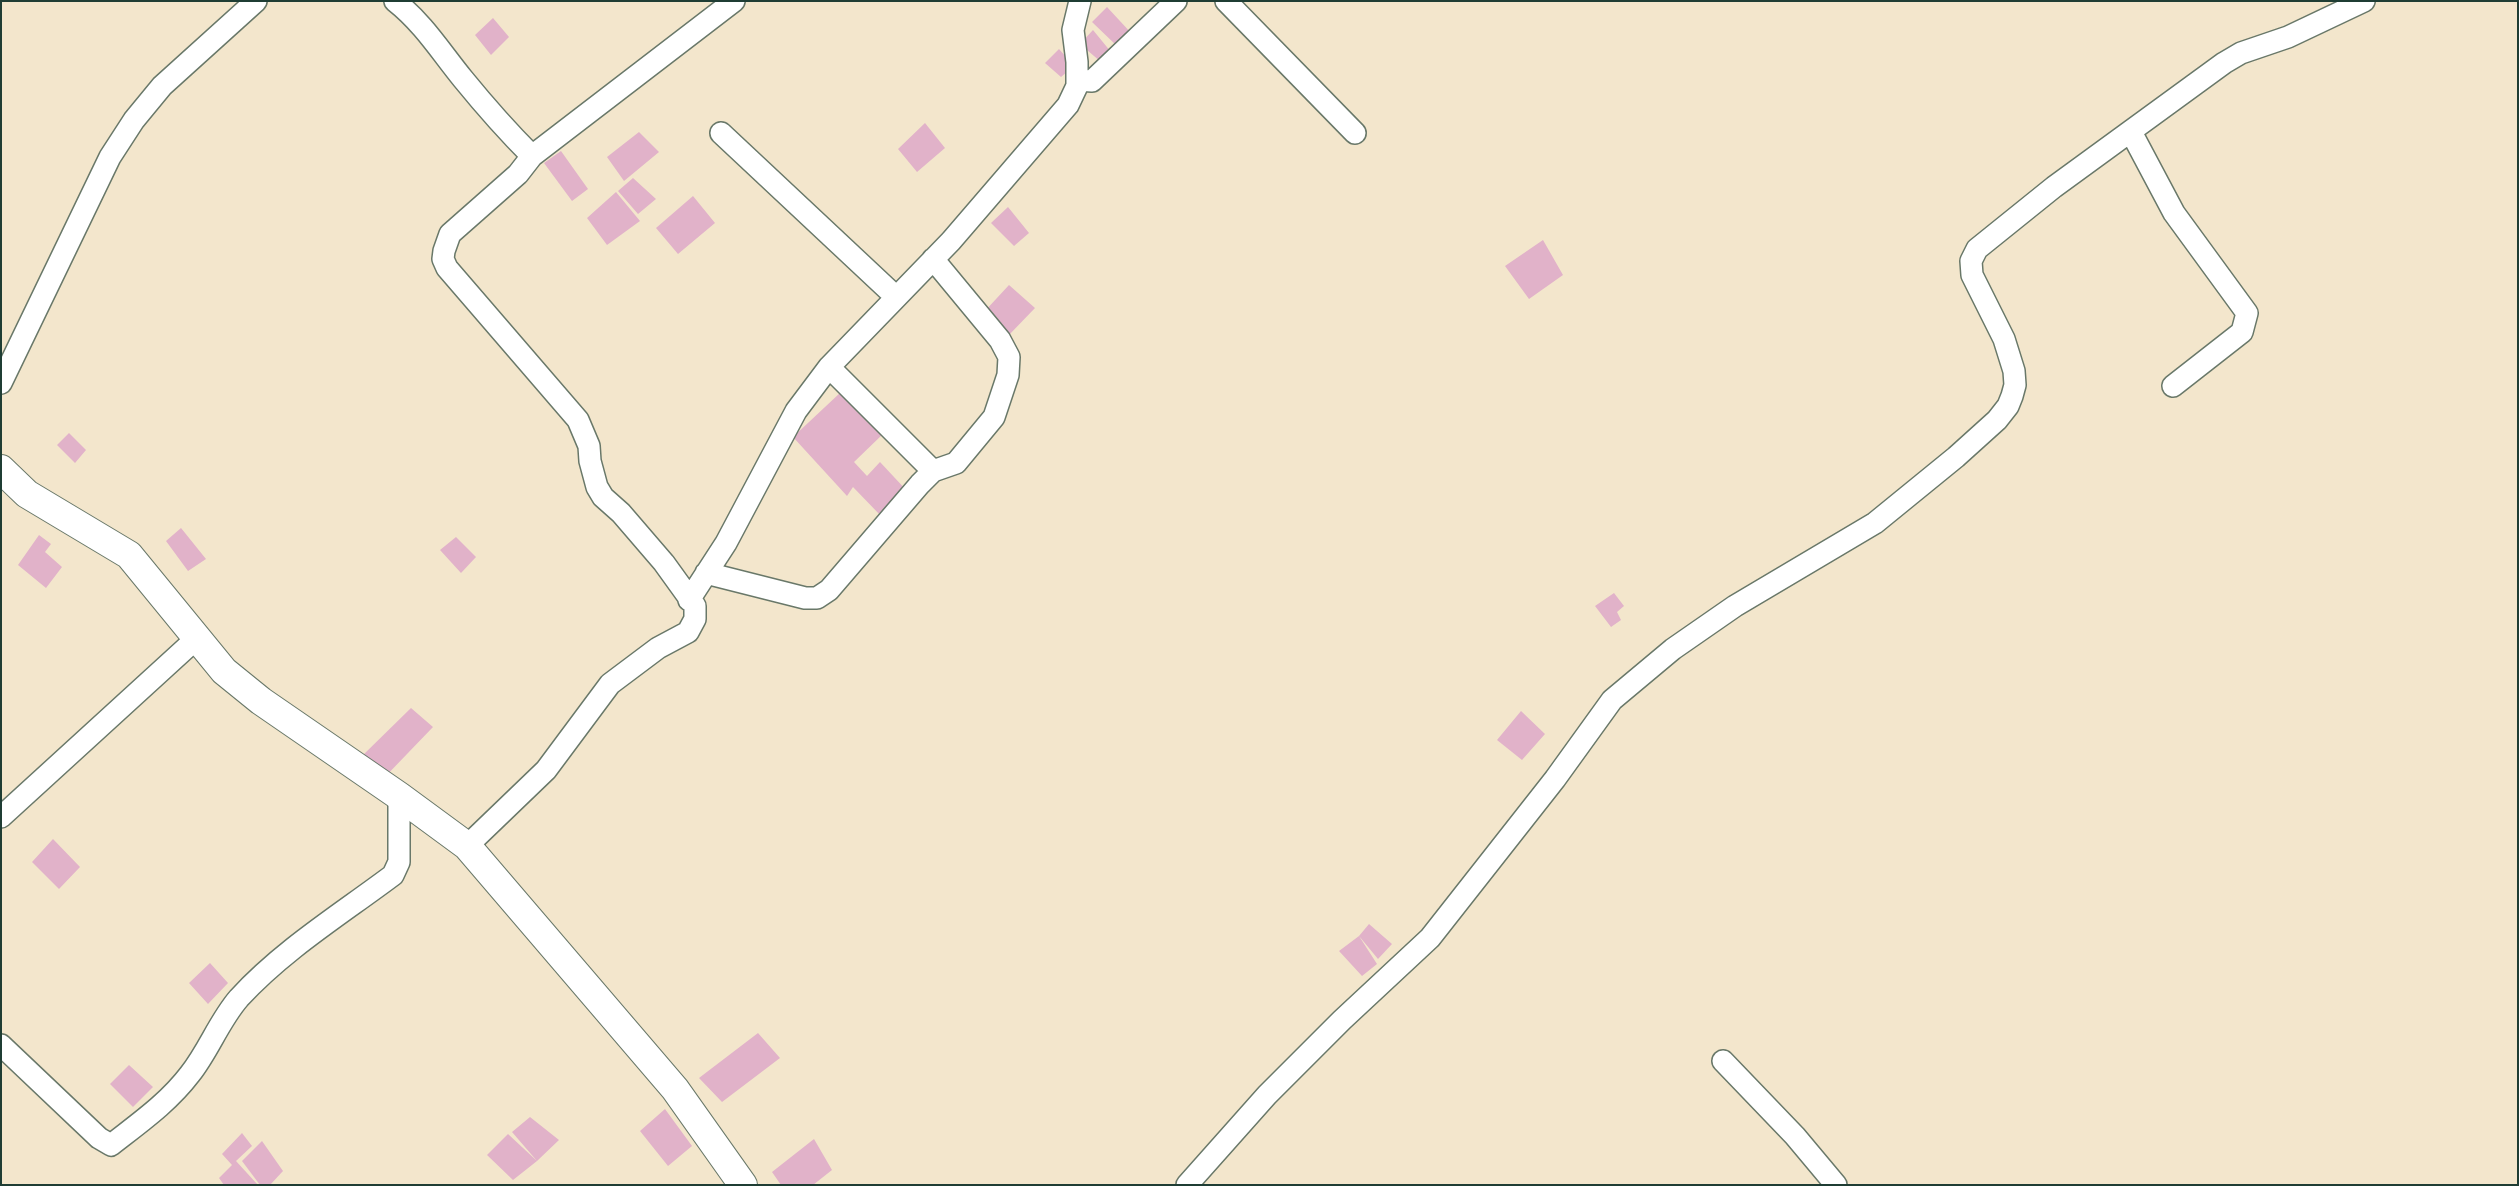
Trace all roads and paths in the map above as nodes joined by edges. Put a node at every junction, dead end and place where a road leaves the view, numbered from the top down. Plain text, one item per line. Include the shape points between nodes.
1 (256, 1) edge
2 (396, 1) edge
3 (734, 1) edge
4 (1080, 1) edge
5 (1176, 1) edge
6 (1226, 1) edge
7 (2364, 1) edge
8 (1077, 80) junction
9 (2131, 132) junction
10 (722, 133) dead end
11 (1355, 133) dead end
12 (532, 156) junction
13 (933, 259) junction
14 (896, 297) junction
15 (829, 367) junction
16 (1, 383) edge
17 (2173, 386) dead end
18 (1, 470) edge
19 (933, 471) junction
20 (706, 573) junction
21 (689, 600) junction
22 (197, 638) junction
23 (399, 796) junction
24 (1, 816) edge
25 (467, 846) junction
26 (1, 1045) edge
27 (1723, 1061) dead end
28 (743, 1185) edge
29 (1187, 1185) edge
30 (1836, 1185) edge

1 - 16 street via 162,86 134,120 110,157
2 - 12 street via 438,44 461,77
3 - 12 street
4 - 8 street via 1073,30
5 - 8 street via 1092,81
6 - 11 street
7 - 9 street via 2288,37 2240,53
8 - 13 street via 1068,105
9 - 17 street via 2174,213 2247,314 2242,332
9 - 29 street via 2054,187 1972,255 1972,275 2004,339 2014,371 2012,396 1997,420 1875,522 1735,606 1673,649 1612,700 1555,779 1430,938 1267,1095
10 - 14 street
12 - 21 street via 518,174 450,234 443,259 447,268 578,420 589,446 597,487 603,497 664,563
13 - 14 street
13 - 19 street via 1000,340 1009,357 1008,375 994,416 956,463
14 - 15 street
15 - 19 street
15 - 20 street via 796,411 726,543
18 - 22 street via 27,494 129,555
19 - 20 street via 862,548 829,590 817,598 805,598
20 - 21 street
21 - 25 street via 695,606 693,627 658,648 610,684 546,770
22 - 23 street via 224,671 260,701
22 - 24 street
23 - 25 street
23 - 26 street via 399,862 393,875 266,971 238,999 218,1026 191,1073 165,1102 111,1146
25 - 28 street via 675,1089
27 - 30 street via 1795,1136

